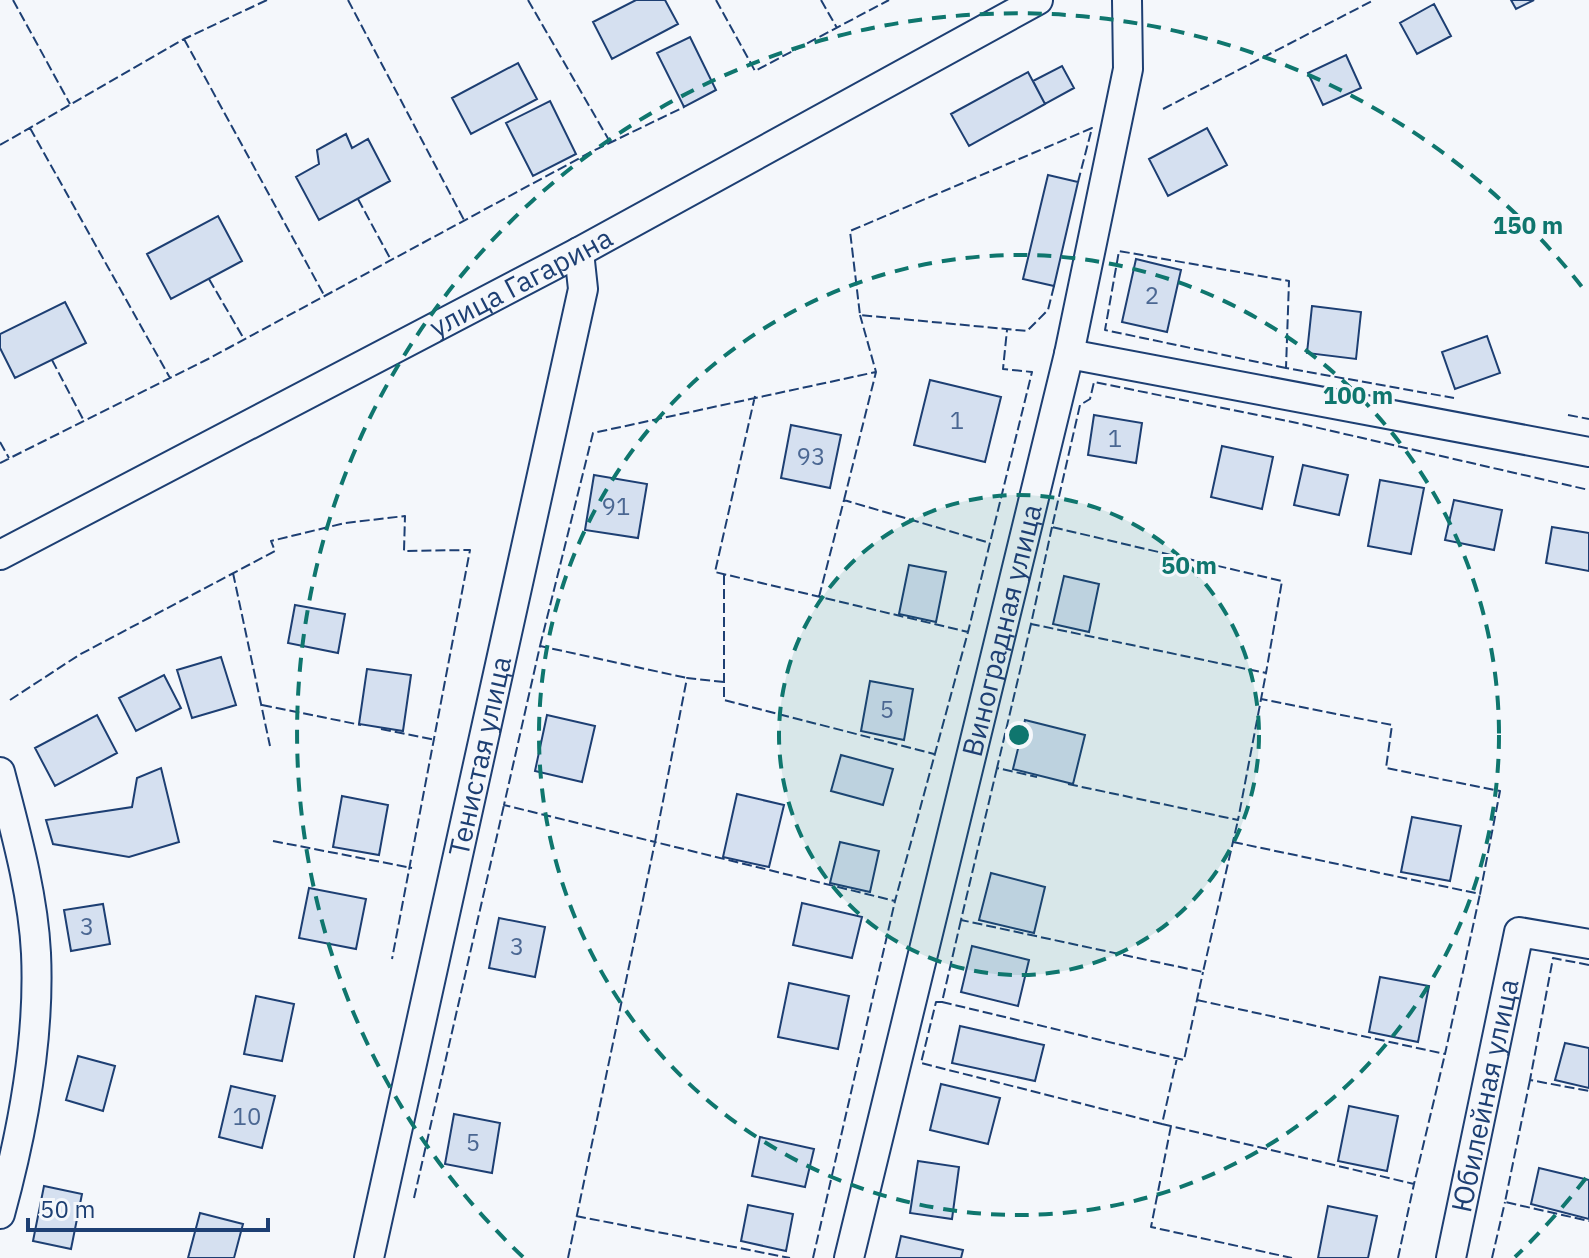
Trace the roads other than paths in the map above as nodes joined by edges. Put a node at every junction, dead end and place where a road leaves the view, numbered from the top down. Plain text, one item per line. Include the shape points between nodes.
1 (1038, 0) edge
2 (1127, 0) edge
3 (579, 252) junction
4 (1069, 354) junction
5 (1589, 452) edge
6 (0, 555) edge
7 (0, 772) edge
8 (1589, 944) edge
9 (0, 1214) edge
10 (369, 1258) edge
11 (849, 1258) edge
12 (1451, 1258) edge

1 - 3 street, улица Гагарина
2 - 4 street, Виноградная улица via 1128,69
3 - 6 street, улица Гагарина
3 - 10 street, Тенистая улица via 583,289
4 - 5 street
4 - 11 street, Виноградная улица
7 - 9 street via 19,846 36,952 32,1058
8 - 12 street, Юбилейная улица via 1519,932

